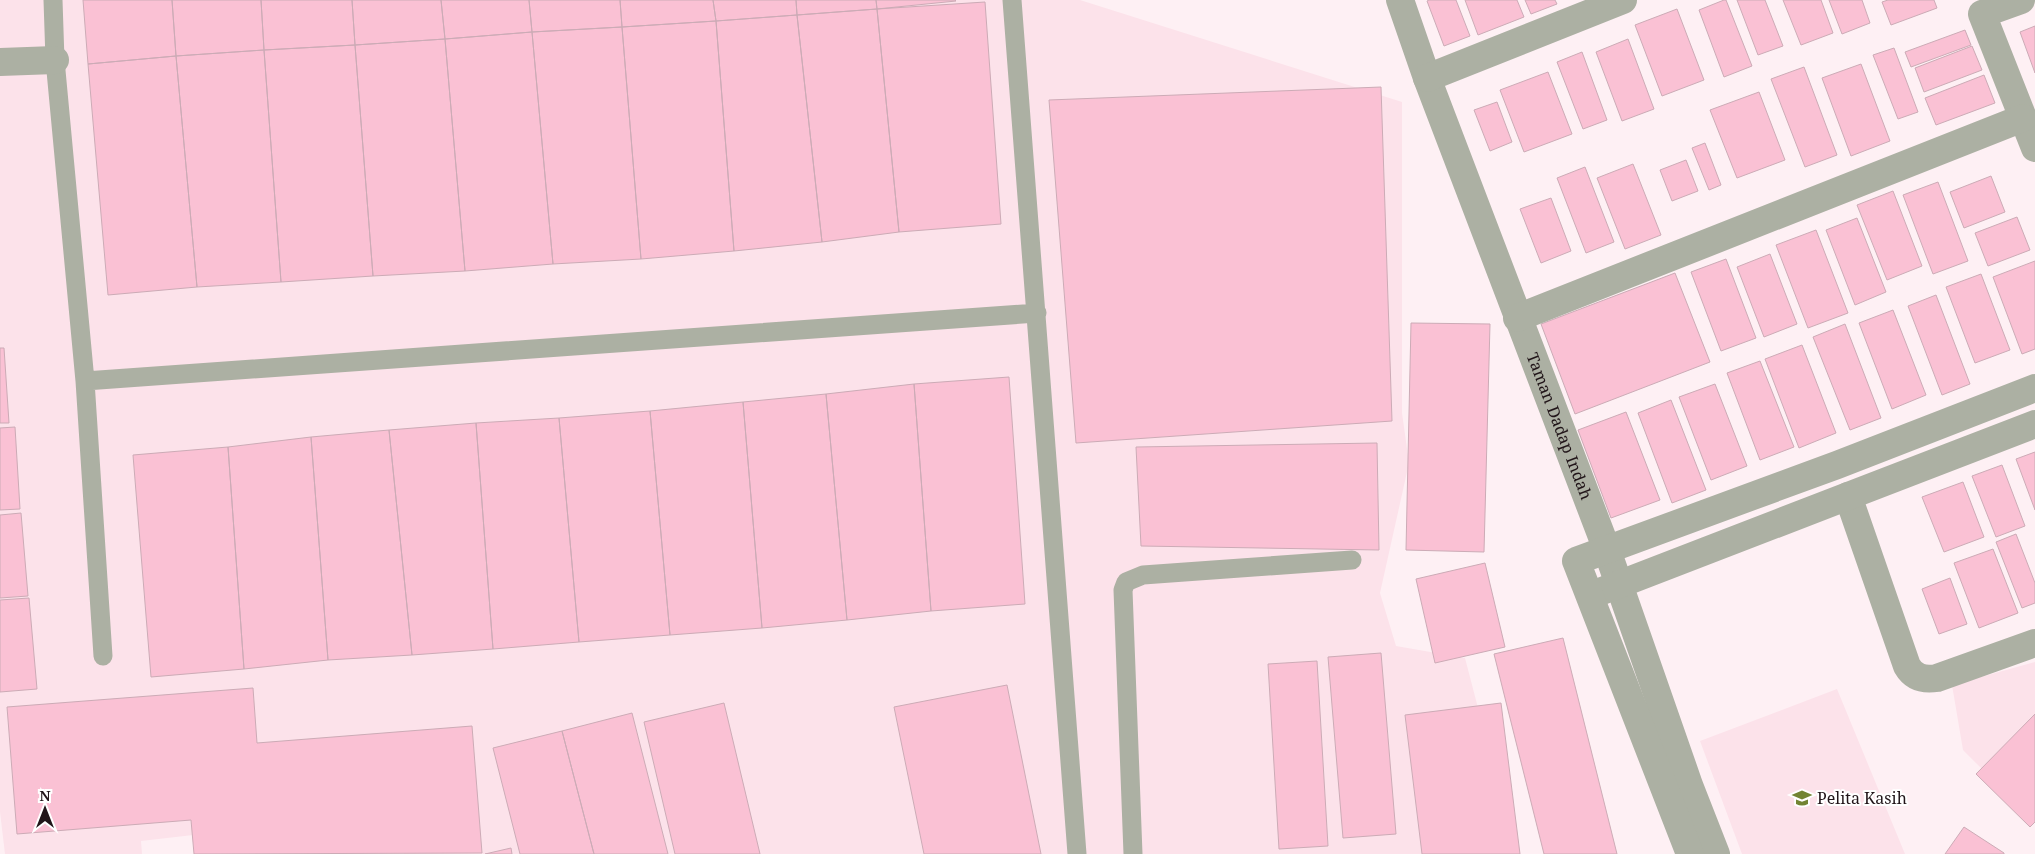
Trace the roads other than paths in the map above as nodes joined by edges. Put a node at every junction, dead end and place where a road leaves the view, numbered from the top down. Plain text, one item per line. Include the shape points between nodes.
1 (53, 0) edge
2 (1012, 0) edge
3 (1400, 0) edge
4 (1622, 0) edge
5 (2021, 0) edge
6 (1980, 7) edge
7 (54, 60) junction
8 (0, 62) edge
9 (1427, 78) junction
10 (2023, 118) junction
11 (2035, 148) edge
12 (1037, 314) junction
13 (1517, 318) junction
14 (85, 381) junction
15 (2035, 388) edge
16 (2035, 424) edge
17 (1848, 496) junction
18 (1607, 550) junction
19 (1352, 560) dead end
20 (1619, 585) junction
21 (1590, 595) junction
22 (2035, 642) edge
23 (104, 656) dead end
24 (1077, 854) edge
25 (1133, 854) edge
26 (1690, 854) edge
27 (1716, 854) edge

1 - 7 lane
2 - 12 lane
3 - 9 street, Taman Dadap Indah
4 - 9 street
5 - 6 street
6 - 10 street
7 - 8 street
7 - 14 lane
9 - 13 street, Taman Dadap Indah
10 - 11 street
10 - 13 street
12 - 14 lane
12 - 24 lane
13 - 18 street, Taman Dadap Indah
14 - 23 lane
15 - 18 street
16 - 17 street
17 - 20 street
17 - 22 street via 1907,666 1914,675 1925,679 1938,678
18 - 20 street, Taman Dadap Indah
18 - 21 street via 1576,561
19 - 25 lane via 1143,575 1126,582 1123,590
20 - 21 street
20 - 27 street, Taman Dadap Indah
21 - 26 street

